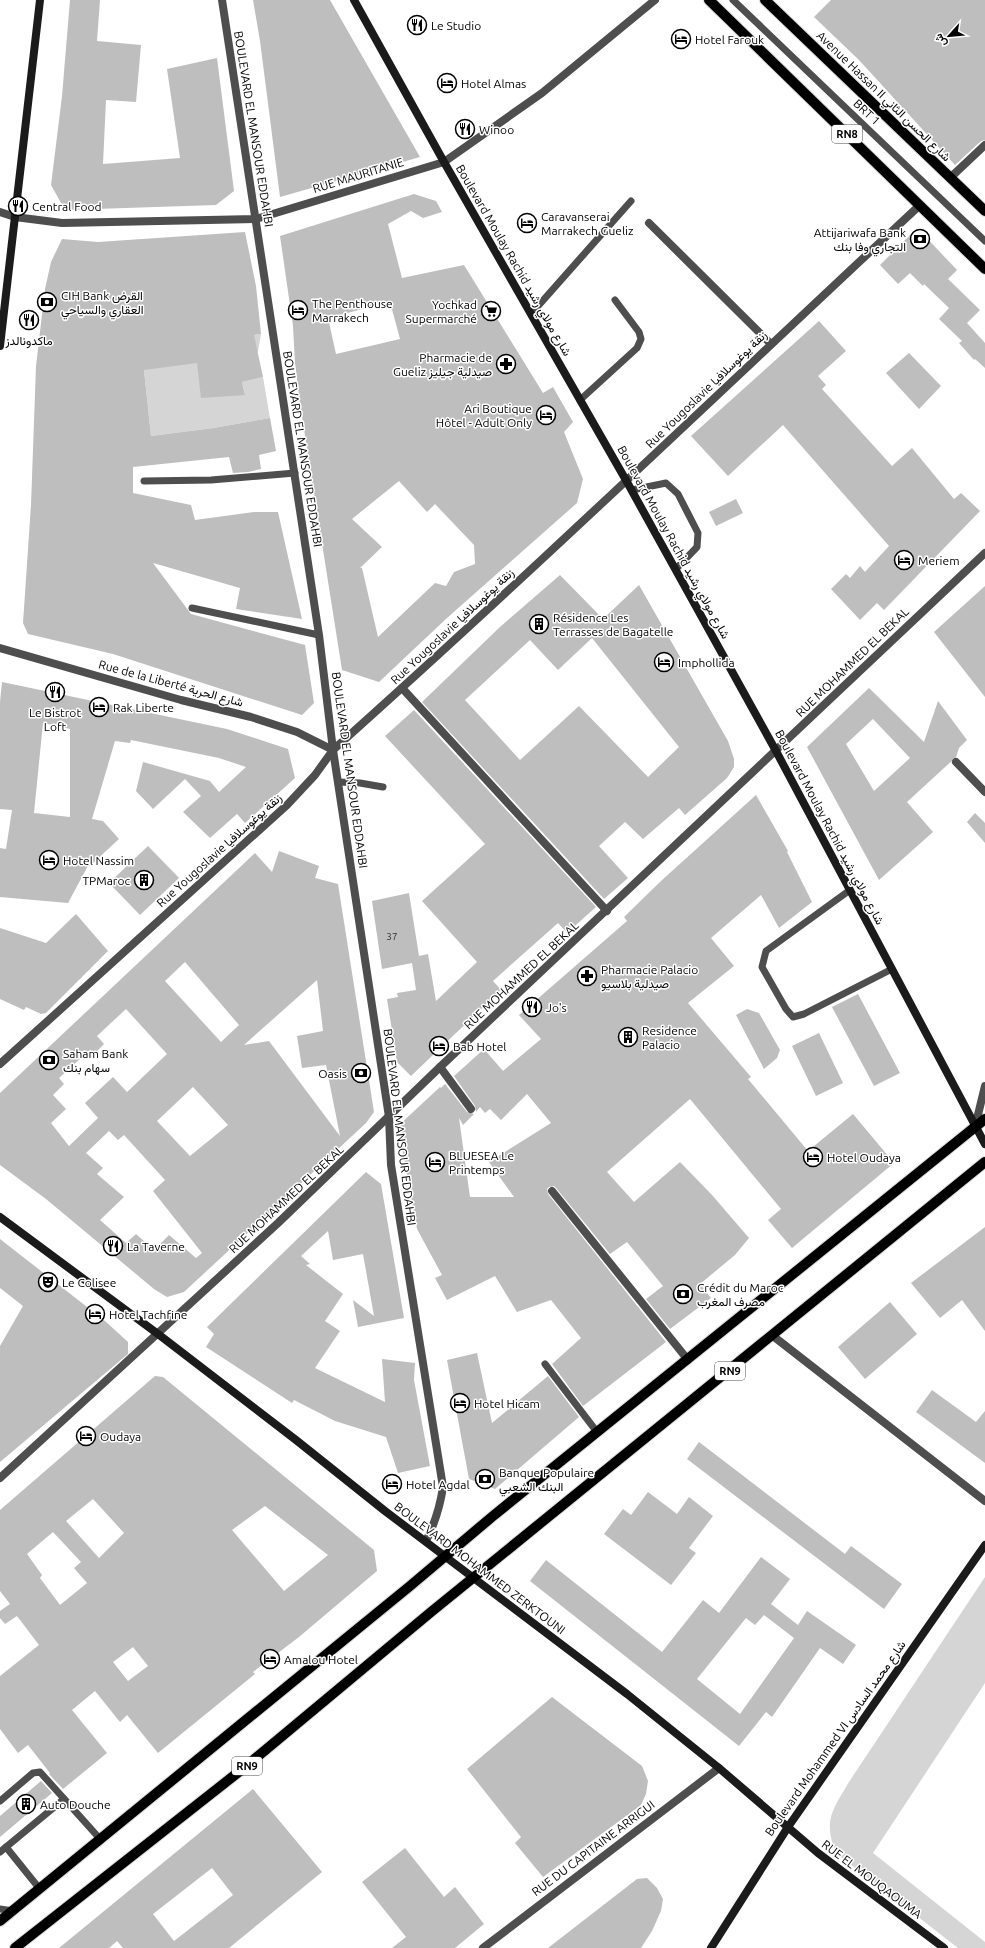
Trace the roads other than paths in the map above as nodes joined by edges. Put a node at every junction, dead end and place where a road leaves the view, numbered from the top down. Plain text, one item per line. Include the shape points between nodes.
1 (40, 0) edge
2 (222, 0) edge
3 (354, 0) edge
4 (655, 0) edge
5 (709, 0) edge
6 (733, 0) edge
7 (765, 0) edge
8 (985, 145) edge
9 (444, 162) junction
10 (951, 177) junction
11 (631, 201) dead end
12 (920, 205) junction
13 (985, 211) edge
14 (0, 212) edge
15 (15, 217) junction
16 (256, 219) junction
17 (649, 223) dead end
18 (985, 241) edge
19 (985, 269) edge
20 (615, 300) dead end
21 (531, 314) junction
22 (771, 344) junction
23 (0, 346) edge
24 (580, 400) junction
25 (295, 473) junction
26 (144, 481) dead end
27 (627, 482) junction
28 (632, 490) junction
29 (985, 552) edge
30 (676, 569) junction
31 (192, 608) dead end
32 (319, 635) junction
33 (0, 648) edge
34 (402, 688) junction
35 (333, 750) junction
36 (776, 751) junction
37 (956, 762) dead end
38 (339, 782) junction
39 (383, 787) dead end
40 (985, 792) edge
41 (850, 890) junction
42 (607, 911) junction
43 (892, 970) junction
44 (0, 1064) edge
45 (440, 1067) junction
46 (985, 1086) edge
47 (471, 1109) dead end
48 (389, 1118) junction
49 (985, 1119) edge
50 (975, 1127) junction
51 (985, 1144) edge
52 (985, 1162) edge
53 (552, 1191) dead end
54 (0, 1217) edge
55 (158, 1334) junction
56 (773, 1336) junction
57 (688, 1360) junction
58 (545, 1364) dead end
59 (597, 1432) junction
60 (0, 1478) edge
61 (985, 1501) edge
62 (426, 1541) junction
63 (985, 1545) edge
64 (446, 1556) junction
65 (473, 1578) junction
66 (719, 1768) junction
67 (64, 1799) junction
68 (0, 1801) edge
69 (788, 1827) junction
70 (100, 1840) junction
71 (6, 1847) junction
72 (0, 1852) edge
73 (39, 1888) junction
74 (0, 1909) edge
75 (13, 1911) junction
76 (0, 1921) edge
77 (15, 1948) edge
78 (483, 1948) edge
79 (711, 1948) edge
80 (944, 1948) edge

1 - 15 street
2 - 16 street, BOULEVARD EL MANSOUR EDDAHBI
3 - 9 street, Boulevard Moulay Rachid شارع مولاي رشيد
4 - 9 street, RUE MAURITANIE via 542,93
5 - 12 main road, RN8
6 - 18 lane, BRT 1
7 - 10 main road, Avenue Hassan II شارع الحسن الثاني
8 - 10 street
9 - 16 street, RUE MAURITANIE
9 - 21 street, Boulevard Moulay Rachid شارع مولاي رشيد
10 - 13 main road, Avenue Hassan II شارع الحسن الثاني
11 - 21 lane
12 - 19 main road, RN8
12 - 22 street, Rue Yougoslavie زنقة يوغوسلافيا
14 - 15 street, RUE MAURITANIE
15 - 16 street, RUE MAURITANIE via 62,223
15 - 23 street
16 - 25 street, BOULEVARD EL MANSOUR EDDAHBI
17 - 22 street
20 - 24 lane via 639,332 641,339 637,348
21 - 24 street, Boulevard Moulay Rachid شارع مولاي رشيد
22 - 27 street, Rue Yougoslavie زنقة يوغوسلافيا
24 - 27 street, Boulevard Moulay Rachid شارع مولاي رشيد
25 - 26 lane via 211,480
25 - 32 street, BOULEVARD EL MANSOUR EDDAHBI
27 - 28 street, Boulevard Moulay Rachid شارع مولاي رشيد
27 - 34 street, Rue Yougoslavie زنقة يوغوسلافيا
28 - 30 street, Boulevard Moulay Rachid شارع مولاي رشيد
28 - 30 lane via 666,484 678,494 698,533 697,546
29 - 36 street, RUE MOHAMMED EL BEKAL
30 - 36 street, Boulevard Moulay Rachid شارع مولاي رشيد
31 - 32 lane
32 - 35 street, BOULEVARD EL MANSOUR EDDAHBI
33 - 35 street, Rue de la Liberté شارع الحرية via 181,700 251,716 297,732
34 - 35 street, Rue Yougoslavie زنقة يوغوسلافيا
34 - 42 street
35 - 38 street, BOULEVARD EL MANSOUR EDDAHBI
35 - 44 street, Rue Yougoslavie زنقة يوغوسلافيا via 287,805
36 - 41 street, Boulevard Moulay Rachid شارع مولاي رشيد
36 - 42 street, RUE MOHAMMED EL BEKAL
37 - 40 street
38 - 39 lane
38 - 48 street, BOULEVARD EL MANSOUR EDDAHBI
41 - 43 street, Boulevard Moulay Rachid شارع مولاي رشيد
41 - 43 lane via 766,951 762,967 786,1010 793,1017 804,1014
42 - 45 street, RUE MOHAMMED EL BEKAL
43 - 50 street, Boulevard Moulay Rachid شارع مولاي رشيد
45 - 47 street
45 - 48 street, RUE MOHAMMED EL BEKAL
46 - 50 street
48 - 55 street, RUE MOHAMMED EL BEKAL
48 - 62 street, BOULEVARD EL MANSOUR EDDAHBI via 391,1165 443,1487 440,1508
49 - 50 main road
50 - 51 street, Boulevard Moulay Rachid شارع مولاي رشيد
50 - 57 main road
52 - 56 main road, RN9
53 - 57 street
54 - 55 street, BOULEVARD MOHAMMED ZERKTOUNI
55 - 60 street, RUE MOHAMMED EL BEKAL
55 - 62 street, BOULEVARD MOHAMMED ZERKTOUNI
56 - 61 street
56 - 65 main road, RN9
57 - 59 main road
58 - 59 lane
59 - 64 main road
62 - 64 street, BOULEVARD MOHAMMED ZERKTOUNI
63 - 69 street, Boulevard Mohammed VI شارع محمد السادس
64 - 65 street, BOULEVARD MOHAMMED ZERKTOUNI
64 - 70 main road
65 - 66 street, BOULEVARD MOHAMMED ZERKTOUNI via 627,1694
65 - 77 main road, RN9 via 245,1768
66 - 69 street, BOULEVARD MOHAMMED ZERKTOUNI
66 - 78 street, RUE DU CAPITAINE ARRIGUI
67 - 68 lane via 40,1772 33,1773
67 - 70 lane
67 - 71 lane
69 - 79 street, Boulevard Mohammed VI شارع محمد السادس
69 - 80 street, RUE EL MOUQAOUMA via 843,1873
70 - 73 main road
71 - 72 lane
71 - 73 lane
73 - 75 main road
74 - 75 lane
75 - 76 main road

